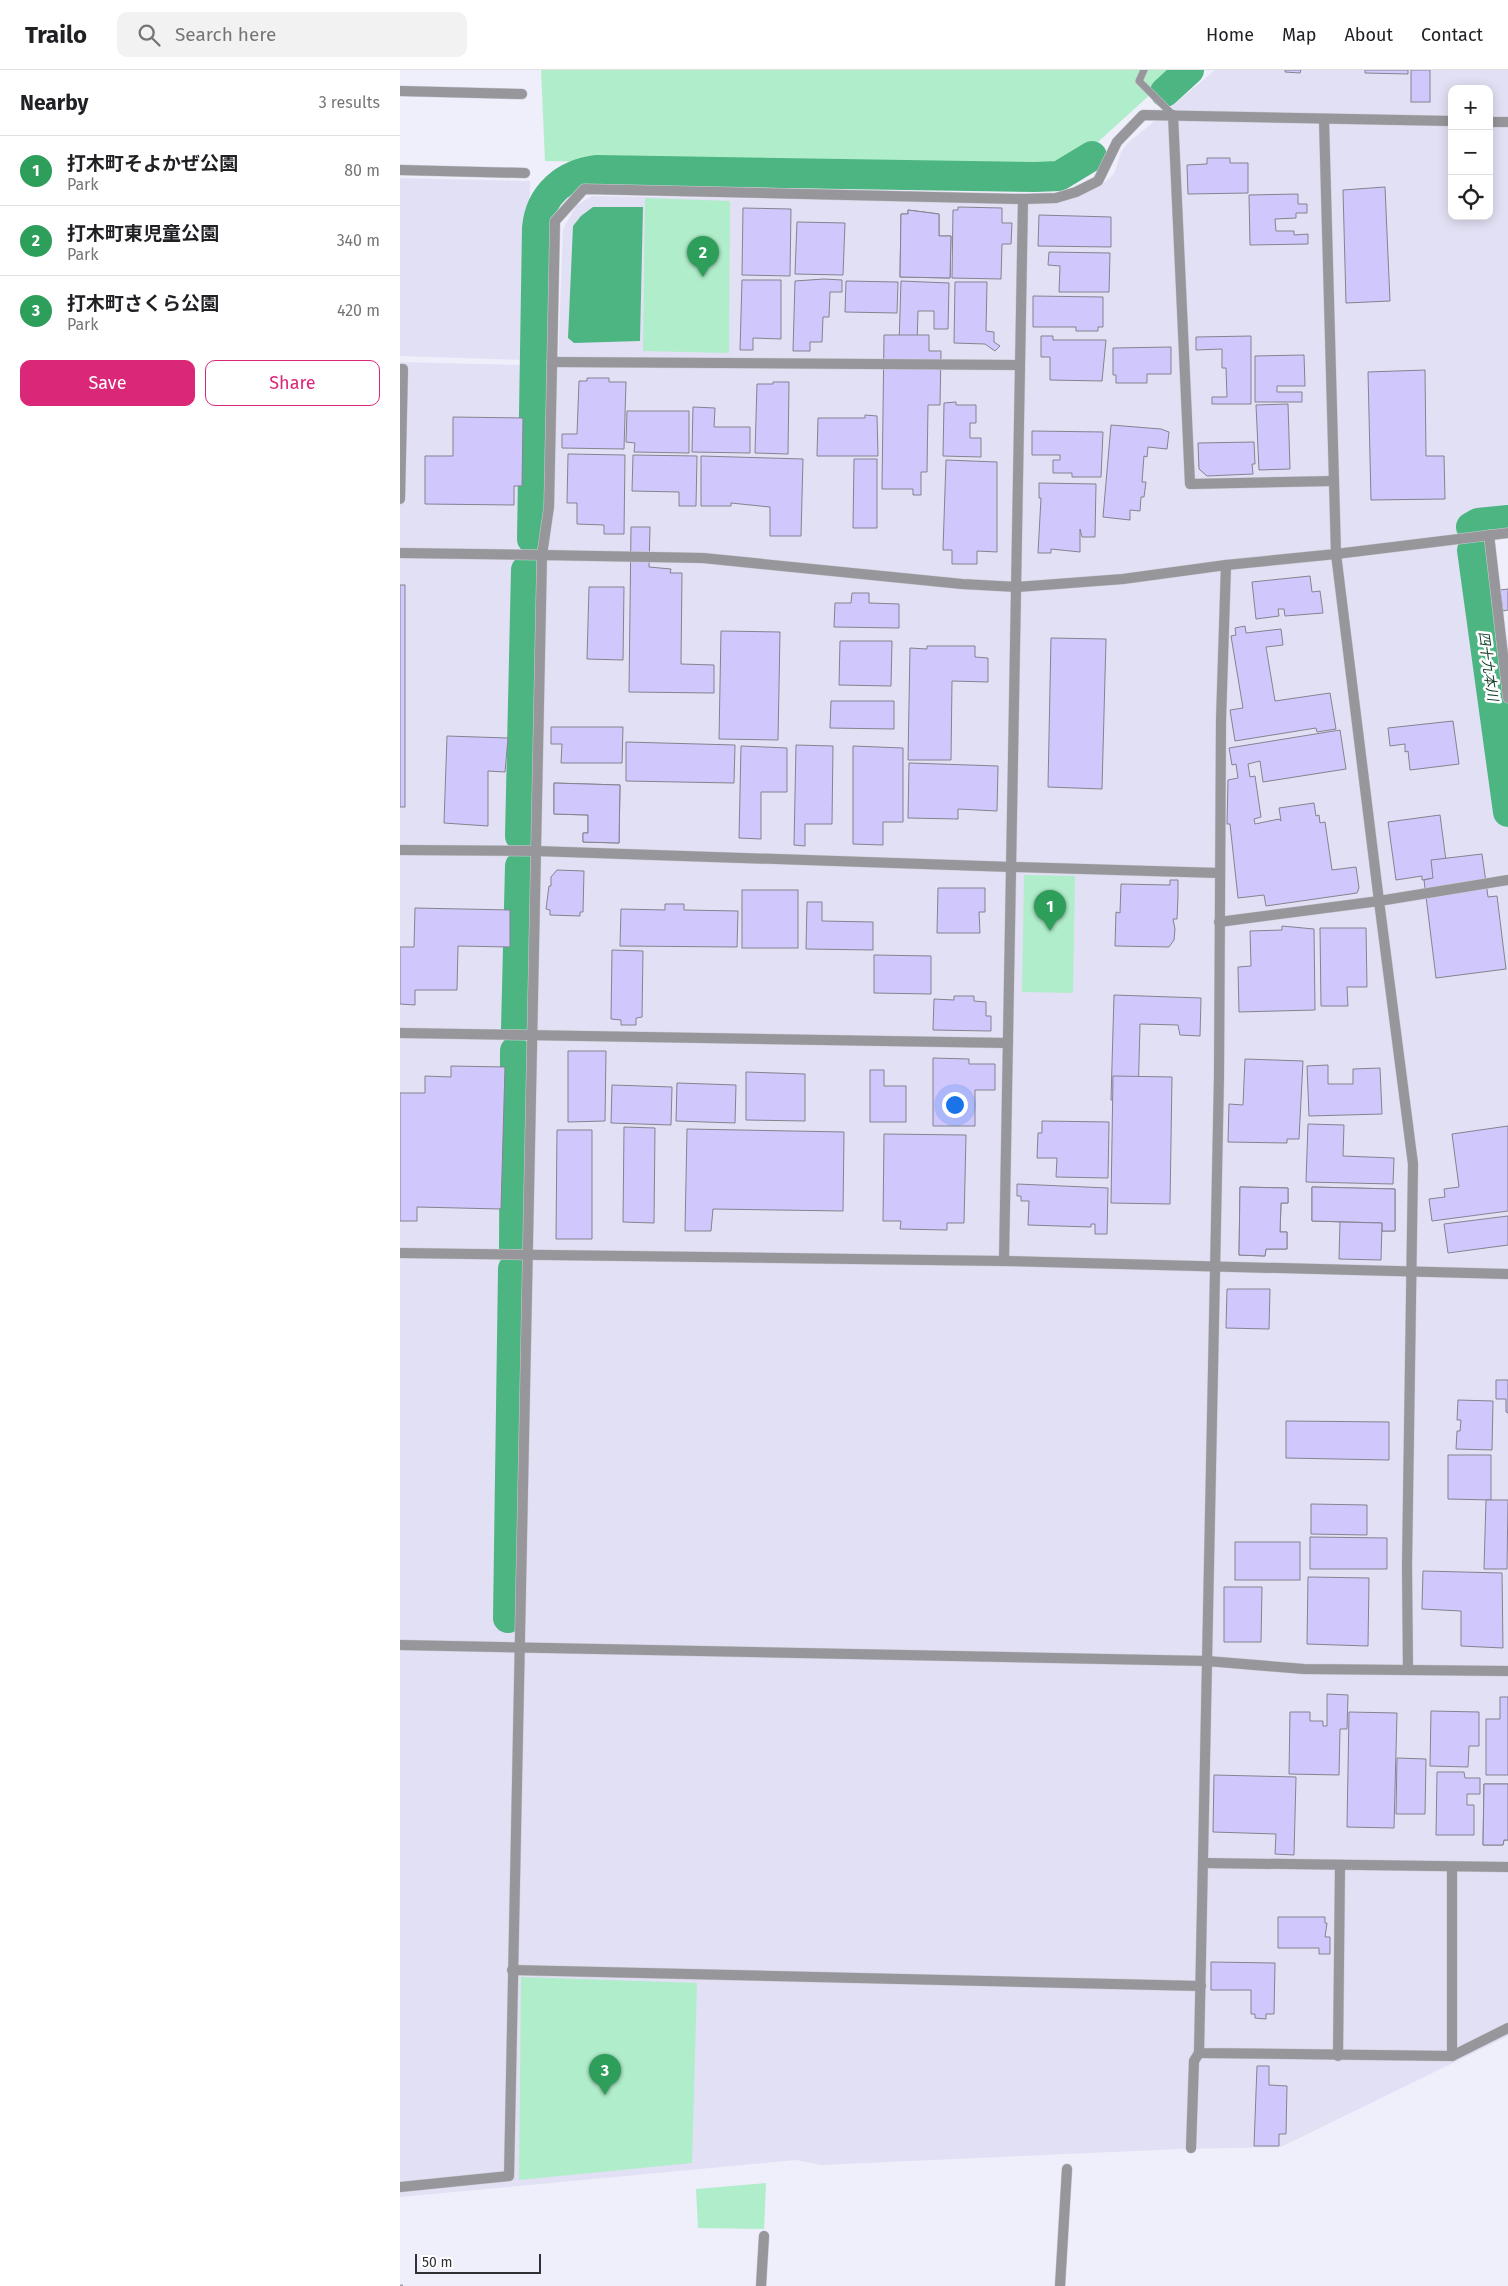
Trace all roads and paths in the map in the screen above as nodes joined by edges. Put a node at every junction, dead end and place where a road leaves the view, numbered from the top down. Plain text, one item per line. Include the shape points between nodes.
1 (1144, 70) edge
2 (400, 91) edge
3 (522, 94) dead end
4 (1173, 115) junction
5 (1324, 120) junction
6 (1448, 121) edge
7 (1493, 122) edge
8 (1508, 122) edge
9 (400, 170) edge
10 (525, 173) dead end
11 (1023, 199) junction
12 (552, 362) junction
13 (1019, 365) junction
14 (400, 369) edge
15 (1334, 480) junction
16 (400, 499) edge
17 (1508, 533) edge
18 (1489, 535) junction
19 (400, 553) edge
20 (1336, 554) junction
21 (542, 555) junction
22 (1226, 565) junction
23 (1017, 587) junction
24 (1505, 641) edge
25 (1508, 698) edge
26 (400, 850) edge
27 (536, 852) junction
28 (1012, 867) junction
29 (1220, 873) junction
30 (1504, 880) edge
31 (1379, 901) junction
32 (1219, 922) junction
33 (400, 1033) edge
34 (533, 1036) junction
35 (1008, 1043) junction
36 (400, 1253) edge
37 (529, 1254) junction
38 (1004, 1261) junction
39 (1215, 1268) junction
40 (1412, 1272) junction
41 (1508, 1274) edge
42 (400, 1645) edge
43 (519, 1648) junction
44 (1207, 1661) junction
45 (1408, 1669) junction
46 (1508, 1671) edge
47 (1204, 1863) junction
48 (1340, 1865) junction
49 (1452, 1866) junction
50 (1508, 1867) edge
51 (512, 1970) junction
52 (1201, 1986) junction
53 (1508, 2028) edge
54 (1199, 2053) junction
55 (1338, 2056) junction
56 (1452, 2056) junction
57 (1191, 2148) dead end
58 (1067, 2169) dead end
59 (400, 2187) edge
60 (764, 2236) dead end
61 (761, 2286) edge
62 (1060, 2286) edge

1 - 4 lane via 1139,81
2 - 3 street
4 - 5 street
4 - 11 street via 1143,115 1117,142 1098,181 1056,198
4 - 15 street via 1190,484
5 - 6 street
5 - 15 street
7 - 8 street
9 - 10 street
11 - 12 street via 584,189 555,221
11 - 13 street
12 - 13 street
12 - 21 street via 549,507
13 - 23 street
14 - 16 street via 403,369
15 - 20 street
17 - 18 street
18 - 20 street
18 - 24 street
19 - 21 street
20 - 22 street
20 - 31 street
21 - 23 street via 704,558
21 - 27 street
22 - 23 street via 1123,579
22 - 29 street
23 - 28 street
24 - 25 street
26 - 27 street
27 - 28 street
27 - 34 street
28 - 29 street
28 - 35 street
29 - 32 street
30 - 31 street
31 - 32 street
31 - 40 street via 1413,1164
32 - 39 street
33 - 34 street
34 - 35 street
34 - 37 street
35 - 38 street
36 - 37 street
37 - 38 street via 615,1258
37 - 43 street
38 - 39 street
39 - 40 street
39 - 44 street
40 - 41 street
40 - 45 street
42 - 43 street
43 - 44 street
43 - 51 street
44 - 45 street via 1304,1669
44 - 47 street
45 - 46 street
47 - 48 street
47 - 52 street
48 - 49 street
48 - 55 street
49 - 50 street
49 - 56 street
51 - 52 street
51 - 59 street via 509,2176
52 - 54 street
53 - 56 street
54 - 55 street
54 - 57 street via 1194,2060
55 - 56 street
58 - 62 street
60 - 61 street

